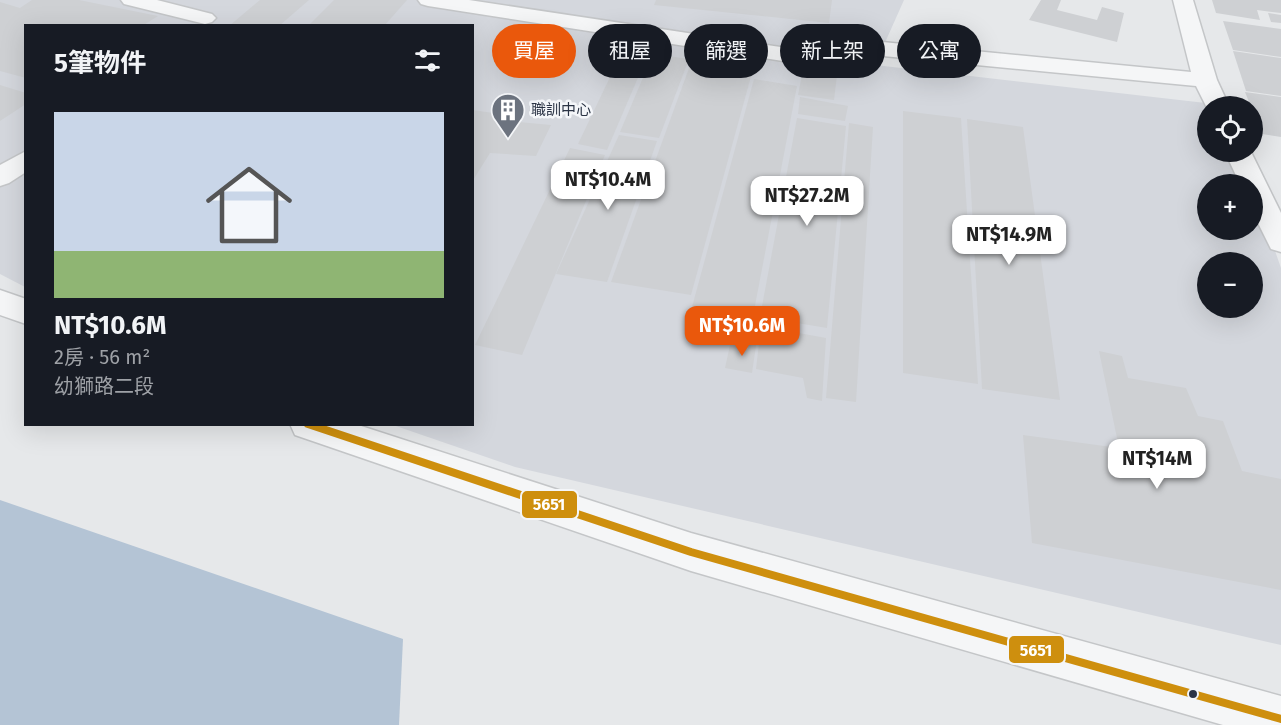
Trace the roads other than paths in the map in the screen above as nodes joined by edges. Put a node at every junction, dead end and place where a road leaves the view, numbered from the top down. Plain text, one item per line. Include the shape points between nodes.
1 (130, 0) edge
2 (428, 0) edge
3 (1183, 0) edge
4 (207, 16) edge
5 (885, 49) edge
6 (780, 54) edge
7 (1205, 80) junction
8 (1212, 96) edge
9 (24, 160) edge
10 (1243, 162) edge
11 (0, 177) edge
12 (1281, 242) edge
13 (0, 302) edge
14 (24, 311) edge
15 (313, 426) edge
16 (1281, 719) edge

1 - 4 street
2 - 6 street
3 - 7 street
5 - 7 street
7 - 8 street
9 - 11 street
10 - 12 street
13 - 14 street
15 - 16 street via 691,552

